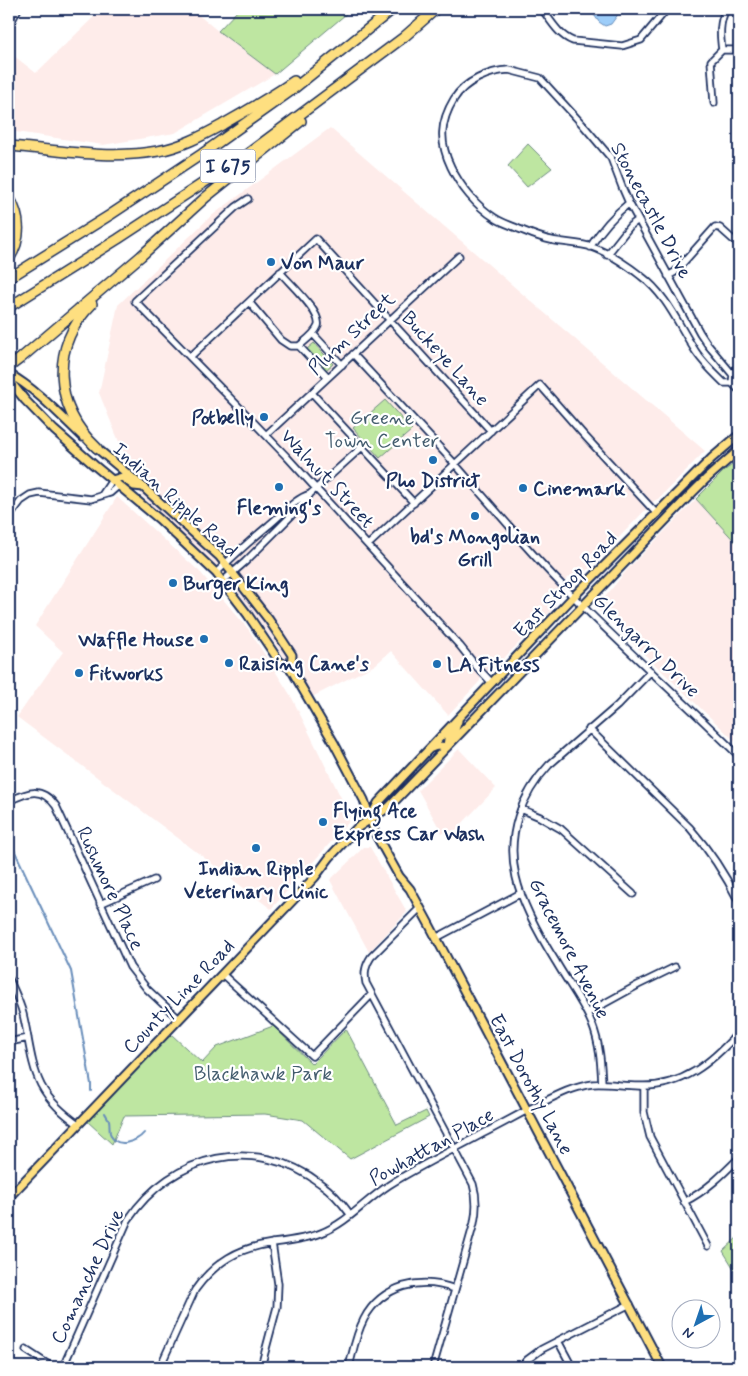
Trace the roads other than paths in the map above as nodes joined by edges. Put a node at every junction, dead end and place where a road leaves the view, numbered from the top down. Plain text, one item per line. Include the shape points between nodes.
1 (18, 9) edge
2 (393, 9) edge
3 (436, 9) edge
4 (542, 9) edge
5 (667, 9) edge
6 (726, 9) edge
7 (9, 26) edge
8 (404, 37) junction
9 (344, 48) junction
10 (722, 50) junction
11 (739, 50) edge
12 (714, 103) dead end
13 (9, 146) edge
14 (9, 197) edge
15 (248, 199) dead end
16 (629, 203) junction
17 (638, 220) junction
18 (739, 245) edge
19 (590, 247) junction
20 (607, 254) junction
21 (141, 256) junction
22 (459, 256) dead end
23 (9, 259) edge
24 (280, 272) junction
25 (668, 276) junction
26 (9, 278) edge
27 (248, 302) junction
28 (9, 307) edge
29 (390, 320) junction
30 (313, 334) junction
31 (299, 346) junction
32 (353, 354) junction
33 (190, 357) junction
34 (342, 365) junction
35 (739, 366) edge
36 (9, 367) edge
37 (9, 374) edge
38 (732, 374) junction
39 (328, 377) junction
40 (9, 380) edge
41 (732, 383) junction
42 (739, 390) edge
43 (312, 393) junction
44 (491, 431) junction
45 (266, 435) junction
46 (739, 435) edge
47 (362, 447) junction
48 (97, 448) junction
49 (739, 450) edge
50 (455, 464) junction
51 (112, 480) junction
52 (118, 486) junction
53 (143, 487) junction
54 (316, 488) junction
55 (310, 494) junction
56 (102, 495) junction
57 (414, 503) junction
58 (657, 514) junction
59 (9, 517) edge
60 (368, 545) junction
61 (225, 564) junction
62 (216, 573) junction
63 (232, 573) junction
64 (223, 581) junction
65 (573, 597) junction
66 (583, 606) junction
67 (291, 669) junction
68 (651, 671) junction
69 (492, 682) junction
70 (458, 718) junction
71 (589, 729) junction
72 (447, 747) junction
73 (431, 748) junction
74 (739, 756) edge
75 (9, 801) edge
76 (520, 809) junction
77 (370, 819) junction
78 (154, 880) dead end
79 (521, 893) junction
80 (633, 894) dead end
81 (739, 902) edge
82 (100, 904) junction
83 (420, 908) junction
84 (436, 938) junction
85 (675, 967) dead end
86 (222, 974) junction
87 (9, 979) edge
88 (372, 994) junction
89 (587, 1013) junction
90 (178, 1019) junction
91 (739, 1032) edge
92 (28, 1038) junction
93 (9, 1042) edge
94 (602, 1084) junction
95 (644, 1086) junction
96 (528, 1110) junction
97 (78, 1124) junction
98 (454, 1149) junction
99 (739, 1158) edge
100 (9, 1197) edge
101 (684, 1202) junction
102 (350, 1214) junction
103 (272, 1243) junction
104 (708, 1246) dead end
105 (455, 1289) junction
106 (630, 1304) junction
107 (558, 1341) junction
108 (26, 1350) dead end
109 (52, 1367) edge
110 (63, 1367) edge
111 (160, 1367) edge
112 (261, 1367) edge
113 (349, 1367) edge
114 (433, 1367) edge
115 (521, 1367) edge
116 (572, 1367) edge
117 (662, 1367) edge

1 - 7 street
2 - 9 highway, I 675
3 - 8 highway, I 675
4 - 5 street via 562,35 573,41 622,46 641,40
6 - 10 street via 721,18
8 - 21 highway via 206,197
8 - 28 highway, I 675 via 246,155
9 - 13 highway via 247,111 169,149 115,154
9 - 26 highway, I 675 via 292,90 202,154
10 - 11 street
10 - 12 street via 711,61
14 - 23 highway via 19,229 16,248
15 - 33 street, Walnut Street via 136,302
16 - 17 street, Stonecastle Drive
16 - 19 street via 596,236
16 - 19 street, Stonecastle Drive via 611,158 540,78 510,70 497,71 473,81 457,95 445,115 442,136 458,181 495,218 549,240
17 - 20 street
17 - 25 street, Stonecastle Drive
18 - 25 street via 720,228 714,227
19 - 20 street
20 - 41 street via 656,289 703,362 724,383
21 - 36 highway
21 - 48 highway via 83,314 69,335 64,353 64,392 81,429
22 - 29 street, Plum Street
24 - 27 street
24 - 29 street, Buckeye Lane via 316,239
24 - 30 street via 314,310 319,321
25 - 38 street, Stonecastle Drive via 700,333
27 - 31 street via 281,340 290,346
27 - 33 street
29 - 32 street, Plum Street
29 - 44 street, Buckeye Lane
30 - 31 street
30 - 34 street
31 - 39 street
32 - 34 street, Plum Street
32 - 50 street, Glengarry Drive
33 - 45 street, Walnut Street
34 - 39 street, Plum Street
35 - 38 street
37 - 48 main road, Indian Ripple Road via 32,390
38 - 41 street
39 - 43 street, Plum Street
40 - 51 main road, Indian Ripple Road via 54,430
41 - 42 street
43 - 45 street, Plum Street
43 - 47 street
44 - 50 street
44 - 58 street via 540,385
45 - 54 street, Walnut Street
46 - 58 main road, East Stroop Road
47 - 54 street
47 - 57 street
48 - 53 main road, Indian Ripple Road
49 - 66 main road, East Stroop Road via 706,479
50 - 57 street
50 - 65 street, Glengarry Drive
51 - 52 main road, Indian Ripple Road
51 - 53 main road via 122,477 134,486
51 - 56 street
52 - 56 street
52 - 62 main road, Indian Ripple Road via 159,519
53 - 61 main road, Indian Ripple Road
54 - 55 street
54 - 60 street, Walnut Street
55 - 61 street via 288,508
55 - 63 street
56 - 59 street via 91,499 39,493 26,497
57 - 60 street
58 - 65 main road, East Stroop Road
60 - 69 street, Walnut Street
61 - 62 street
61 - 63 main road, Indian Ripple Road
62 - 64 main road, Indian Ripple Road
63 - 64 street
63 - 67 main road, Indian Ripple Road via 292,655
64 - 67 main road, Indian Ripple Road via 279,661
65 - 66 street, Glengarry Drive
65 - 69 main road, East Stroop Road
66 - 68 street, Glengarry Drive
66 - 72 main road, East Stroop Road
67 - 77 main road, Indian Ripple Road via 334,743 364,800
68 - 71 street, Gracemore Avenue
68 - 74 street, Glengarry Drive
69 - 70 main road, East Stroop Road
70 - 72 main road
70 - 73 main road, East Stroop Road
71 - 76 street, Gracemore Avenue via 541,773
71 - 81 street via 705,844
72 - 73 main road
72 - 77 main road, East Stroop Road via 389,807
73 - 77 main road, East Stroop Road via 378,803
75 - 82 street, Rushmore Place via 34,792 52,801
76 - 79 street, Gracemore Avenue via 513,851
76 - 80 street via 560,829
77 - 83 main road, East Dorothy Lane via 399,876
77 - 86 main road, County Line Road via 357,828
78 - 82 street
79 - 84 street
79 - 89 street, Gracemore Avenue via 544,942
82 - 90 street, Rushmore Place via 135,974
83 - 84 main road, East Dorothy Lane
83 - 88 street via 367,964 365,978
84 - 96 main road, East Dorothy Lane
85 - 89 street
86 - 88 street via 312,1056
86 - 90 main road, County Line Road
87 - 92 street via 21,1006
88 - 98 street
89 - 94 street, Gracemore Avenue via 599,1048
90 - 97 main road, County Line Road
91 - 95 street, Powhattan Place via 699,1069 667,1083
92 - 93 street
92 - 97 street via 42,1086 55,1105
94 - 95 street, Powhattan Place
94 - 96 street, Powhattan Place via 581,1086
95 - 101 street via 644,1112 650,1137
96 - 98 street, Powhattan Place
96 - 106 main road, East Dorothy Lane
97 - 100 main road, County Line Road
98 - 102 street, Powhattan Place via 400,1178
98 - 105 street via 473,1184 477,1205
99 - 101 street via 698,1195
101 - 104 street
102 - 103 street, Powhattan Place via 321,1233
102 - 110 street, Comanche Drive via 322,1184 298,1169 275,1161 235,1156 185,1168 150,1192 128,1220
103 - 111 street, Powhattan Place via 232,1255 208,1274 190,1300
103 - 112 street via 278,1284 277,1307
105 - 113 street via 420,1283 396,1289 381,1298 361,1326
105 - 114 street
106 - 107 street
106 - 117 main road, East Dorothy Lane
107 - 115 street via 534,1354
107 - 116 street
108 - 109 street

